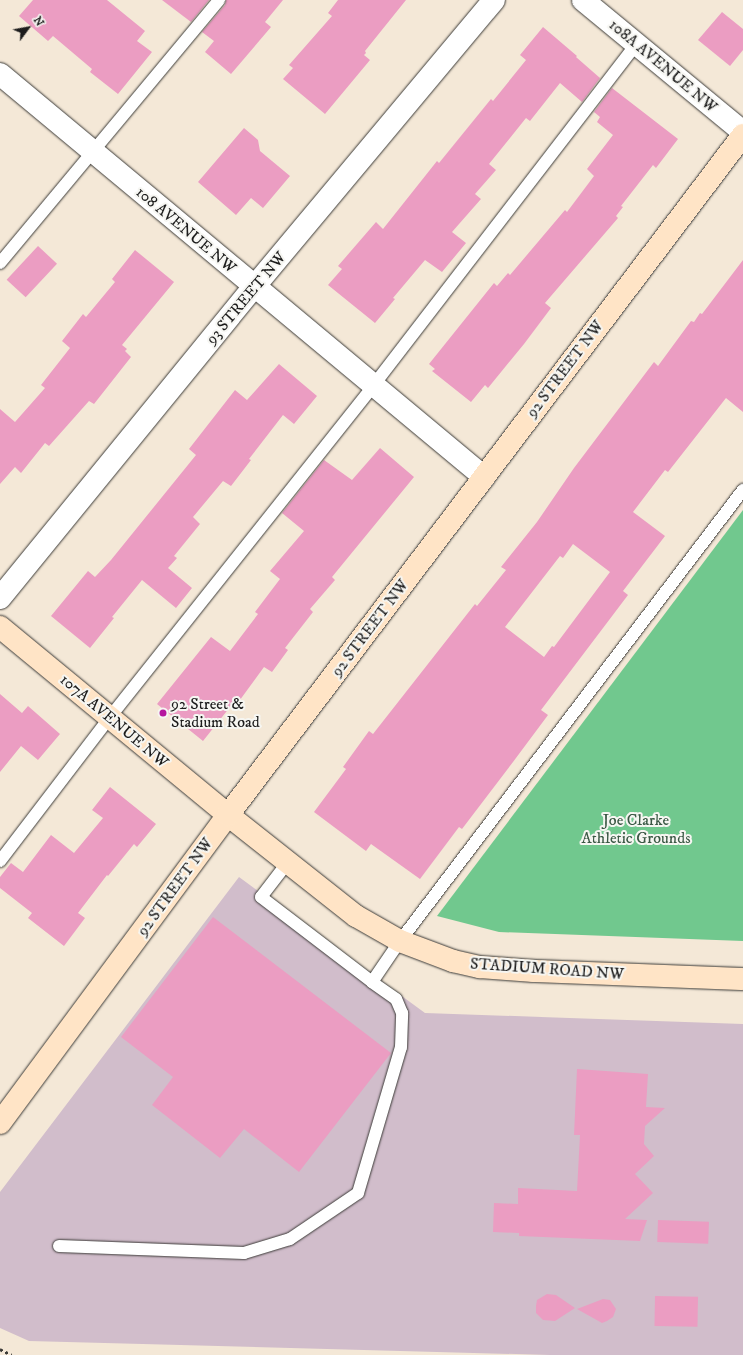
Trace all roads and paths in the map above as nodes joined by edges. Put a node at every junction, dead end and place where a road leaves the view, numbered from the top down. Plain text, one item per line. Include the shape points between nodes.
1 (219, 0) edge
2 (494, 0) edge
3 (583, 0) edge
4 (636, 44) junction
5 (0, 74) edge
6 (743, 133) edge
7 (93, 152) junction
8 (0, 263) edge
9 (254, 287) junction
10 (373, 386) junction
11 (484, 477) junction
12 (743, 490) edge
13 (0, 598) edge
14 (0, 627) edge
15 (110, 717) junction
16 (228, 815) junction
17 (0, 861) edge
18 (288, 862) junction
19 (400, 941) junction
20 (743, 979) edge
21 (372, 982) junction
22 (0, 1123) edge
23 (59, 1246) dead end
24 (0, 1349) edge
25 (12, 1355) edge

1 - 7 lane
2 - 9 street, 93 STREET NW
3 - 4 street, 108A AVENUE NW
4 - 6 street, 108A AVENUE NW
4 - 10 lane
5 - 7 street, 108 AVENUE NW
6 - 11 street, 92 STREET NW
7 - 8 lane
7 - 9 street, 108 AVENUE NW
9 - 10 street, 108 AVENUE NW
9 - 13 street, 93 STREET NW
10 - 11 street, 108 AVENUE NW
10 - 15 lane
11 - 16 street, 92 STREET NW
12 - 19 lane
14 - 15 street, 107A AVENUE NW
15 - 16 street, 107A AVENUE NW
15 - 17 lane
16 - 18 street, STADIUM ROAD NW
16 - 22 street, 92 STREET NW
18 - 19 street, STADIUM ROAD NW via 356,916
18 - 21 lane via 261,897
19 - 20 street, STADIUM ROAD NW via 426,952 480,967
19 - 21 lane
21 - 23 lane via 396,999 402,1013 401,1047 358,1193 290,1239 244,1253
24 - 25 path

